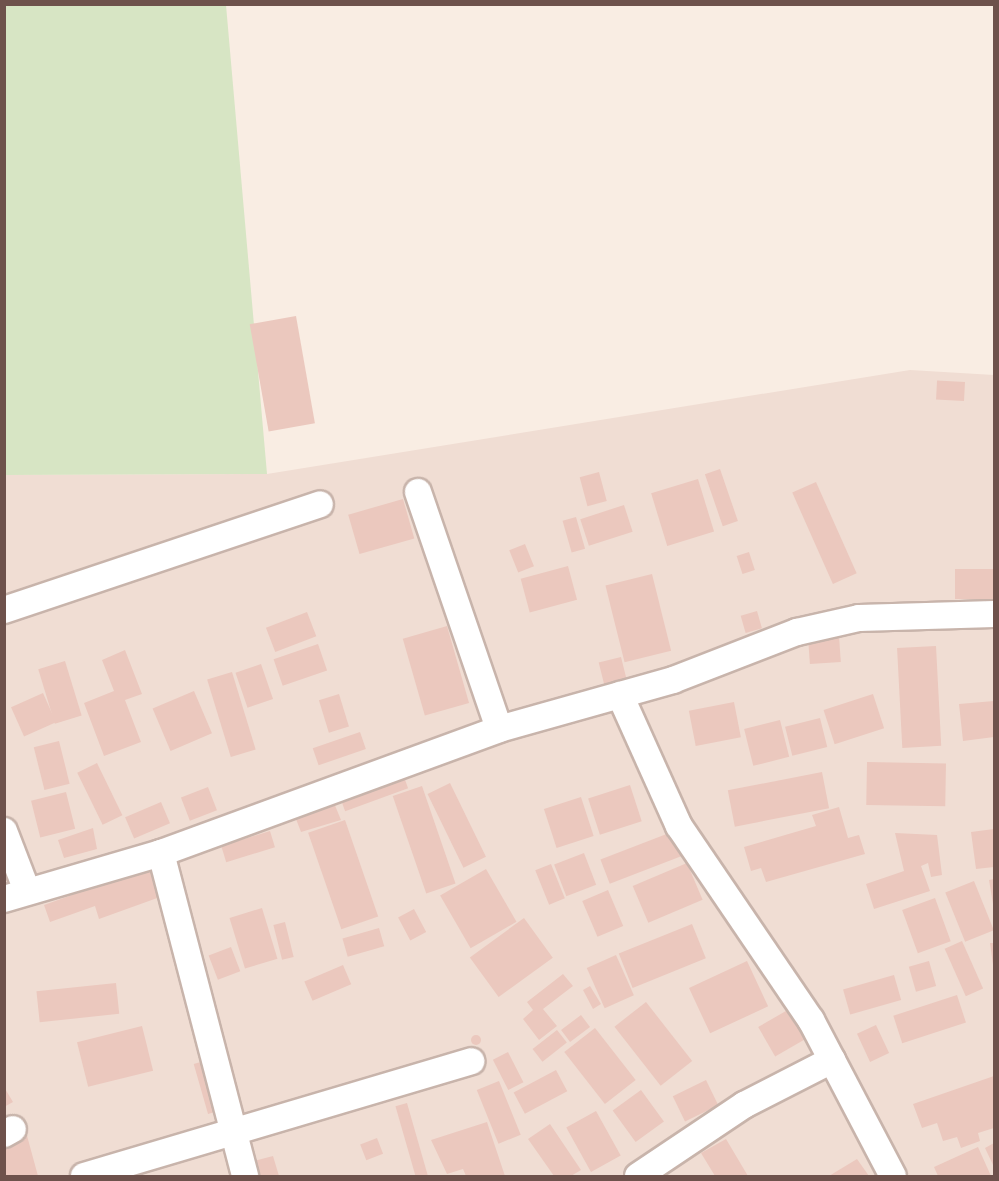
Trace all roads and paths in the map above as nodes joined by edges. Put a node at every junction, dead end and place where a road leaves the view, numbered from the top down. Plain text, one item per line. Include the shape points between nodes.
1 (418, 492) dead end
2 (320, 504) dead end
3 (4, 610) edge
4 (994, 614) edge
5 (620, 695) junction
6 (499, 729) junction
7 (4, 831) edge
8 (161, 854) junction
9 (16, 895) edge
10 (832, 1060) junction
11 (471, 1061) dead end
12 (234, 1134) junction
13 (84, 1176) edge
14 (245, 1176) edge
15 (638, 1176) edge
16 (893, 1176) edge

1 - 6 street
2 - 3 street
4 - 5 street via 859,618 797,632
5 - 6 street
5 - 10 street via 679,826
6 - 8 street
7 - 9 street
8 - 9 street
8 - 12 street
10 - 15 street via 744,1105
10 - 16 street
11 - 12 street
12 - 13 street
12 - 14 street

